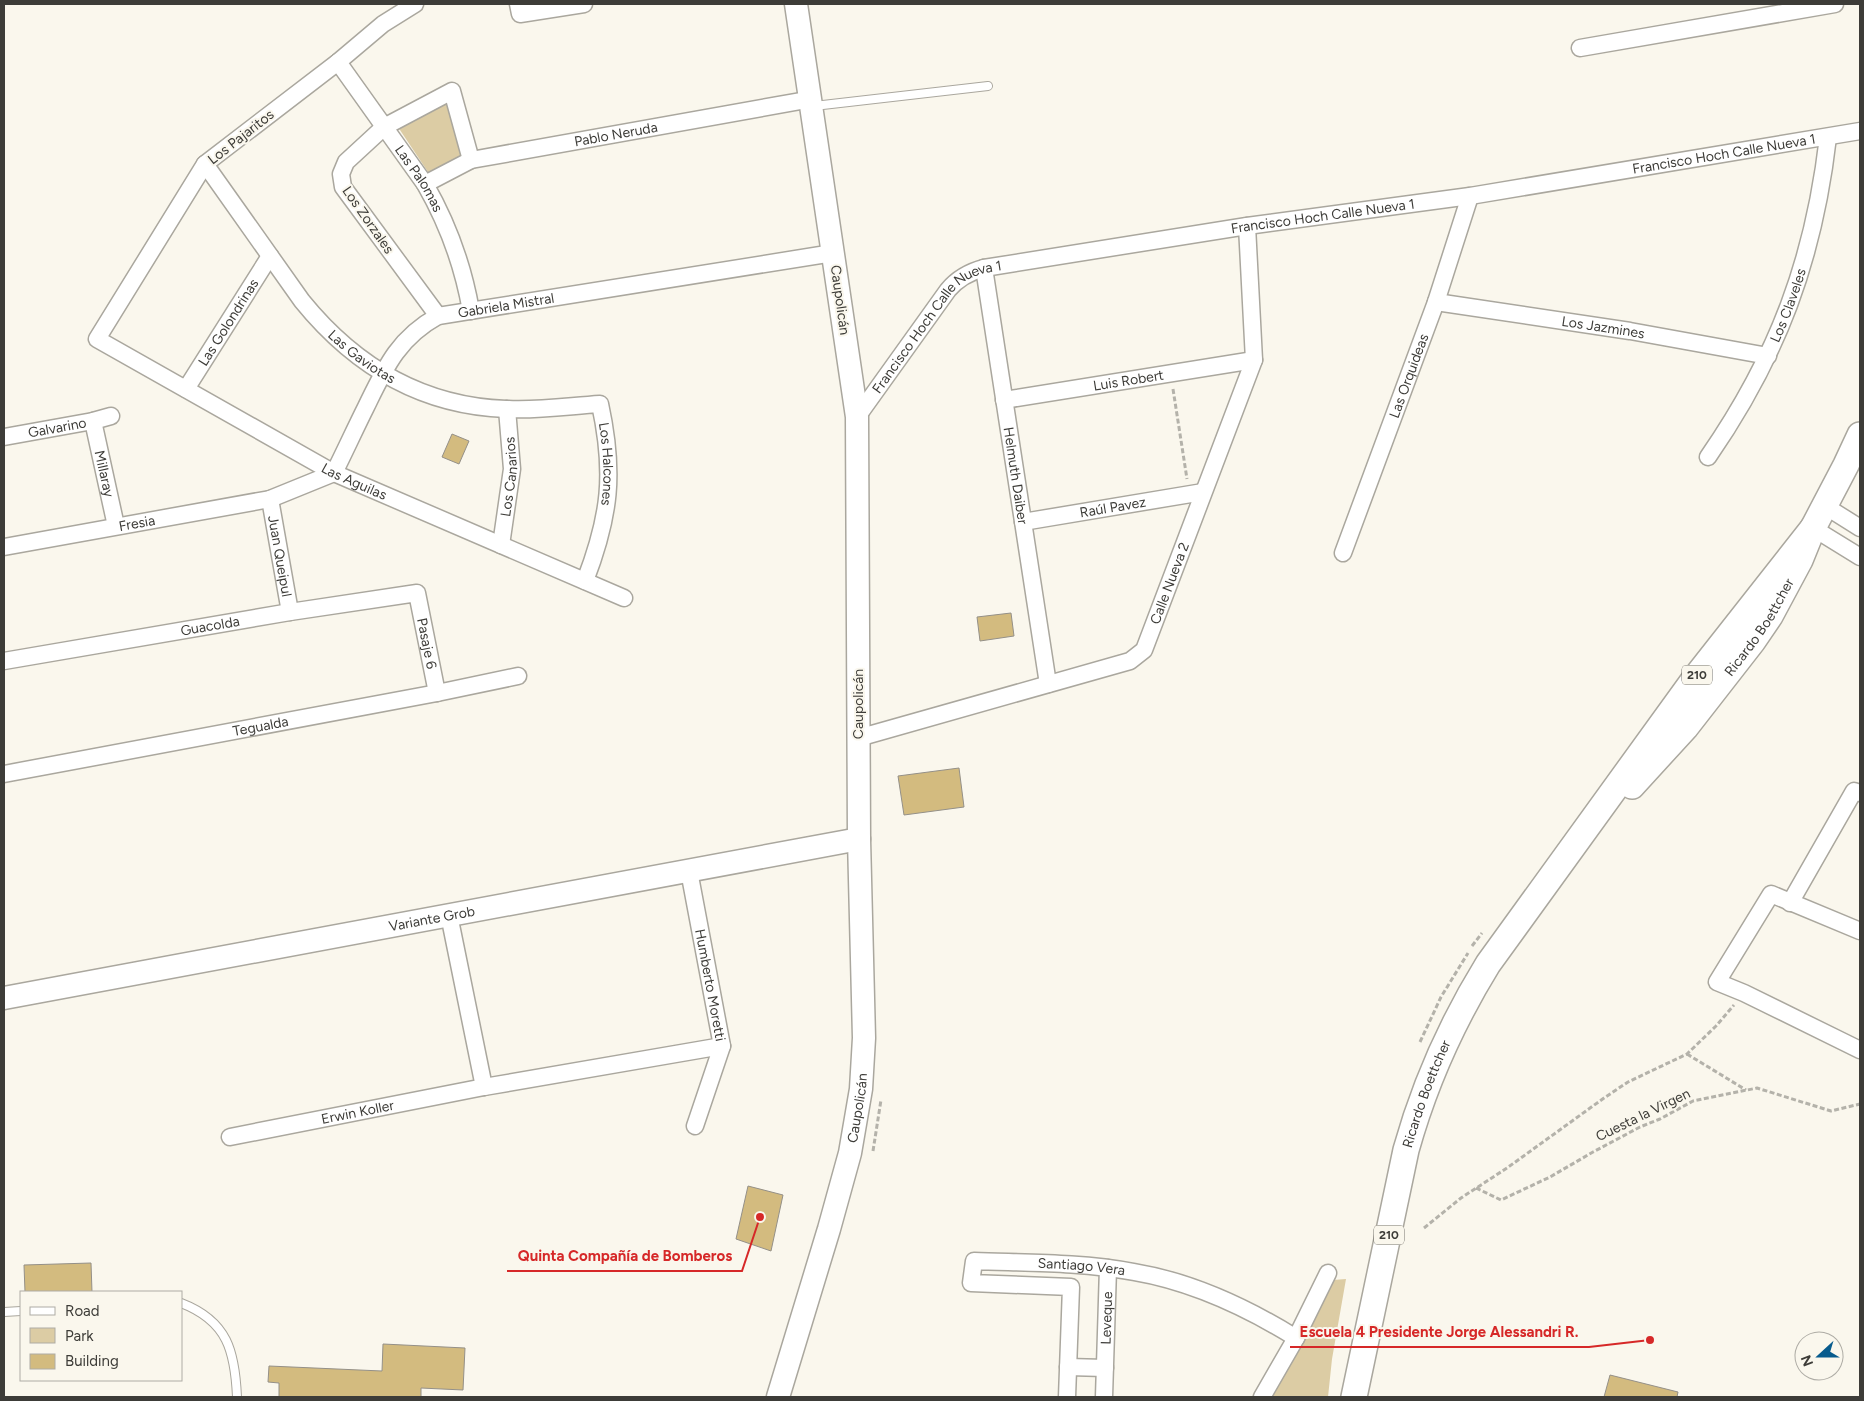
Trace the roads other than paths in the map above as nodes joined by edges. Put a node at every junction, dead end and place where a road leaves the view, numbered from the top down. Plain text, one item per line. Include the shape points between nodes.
1 (415, 4) edge
2 (518, 4) edge
3 (584, 4) edge
4 (796, 4) edge
5 (1835, 4) edge
6 (1580, 48) dead end
7 (338, 62) junction
8 (988, 86) dead end
9 (812, 103) junction
10 (384, 127) junction
11 (1860, 131) edge
12 (1828, 137) junction
13 (471, 160) junction
14 (205, 164) junction
15 (426, 184) junction
16 (1470, 196) junction
17 (1247, 226) junction
18 (834, 253) junction
19 (270, 256) junction
20 (984, 268) junction
21 (1436, 302) junction
22 (471, 311) junction
23 (438, 316) junction
24 (97, 339) joint
25 (1768, 356) junction
26 (1254, 360) junction
27 (382, 374) junction
28 (186, 389) junction
29 (1004, 400) junction
30 (600, 404) joint
31 (507, 410) junction
32 (111, 416) dead end
33 (857, 417) junction
34 (93, 421) junction
35 (1860, 435) edge
36 (4, 437) edge
37 (1708, 457) dead end
38 (334, 473) junction
39 (1196, 494) junction
40 (270, 499) junction
41 (1825, 506) junction
42 (1023, 522) junction
43 (116, 526) junction
44 (1813, 528) junction
45 (1860, 528) edge
46 (501, 545) junction
47 (4, 547) edge
48 (1343, 554) dead end
49 (1860, 557) edge
50 (585, 582) junction
51 (417, 593) joint
52 (624, 598) dead end
53 (290, 612) junction
54 (4, 661) edge
55 (518, 676) dead end
56 (1048, 684) junction
57 (436, 693) junction
58 (858, 738) junction
59 (4, 774) edge
60 (1860, 793) edge
61 (859, 839) junction
62 (689, 871) junction
63 (1790, 903) junction
64 (449, 915) junction
65 (1860, 931) edge
66 (4, 998) edge
67 (722, 1046) junction
68 (1860, 1050) edge
69 (484, 1088) junction
70 (695, 1126) dead end
71 (230, 1137) dead end
72 (1108, 1268) junction
73 (1328, 1273) dead end
74 (182, 1303) edge
75 (20, 1311) edge
76 (4, 1312) edge
77 (1296, 1338) junction
78 (1068, 1367) junction
79 (1105, 1368) junction
80 (237, 1397) edge
81 (778, 1397) edge
82 (1067, 1397) edge
83 (1104, 1397) edge
84 (1262, 1397) edge
85 (1354, 1397) edge

1 - 7 street, Los Pajaritos via 383,24
2 - 3 street via 520,14
4 - 9 street, Caupolicán
5 - 6 street
7 - 10 street, Las Palomas
7 - 14 street, Los Pajaritos
8 - 9 lane
9 - 13 street, Pablo Neruda
9 - 18 street, Caupolicán
10 - 13 street, Los Zorzales via 452,91
10 - 15 street, Las Palomas
10 - 23 street, Los Zorzales via 346,162 341,174 343,187
11 - 12 street, Francisco Hoch Calle Nueva 1
12 - 16 street, Francisco Hoch Calle Nueva 1
12 - 25 street, Los Claveles via 1808,249
13 - 15 street, Pablo Neruda
14 - 19 street, Las Gaviotas
14 - 24 street, Los Pajaritos
15 - 22 street, Las Palomas via 454,243
16 - 17 street, Francisco Hoch Calle Nueva 1
16 - 21 street, Las Orquideas
17 - 20 street, Francisco Hoch Calle Nueva 1
17 - 26 street, Calle Nueva 2
18 - 22 street, Gabriela Mistral
18 - 33 street, Caupolicán
19 - 27 street, Las Gaviotas via 319,322 338,341
19 - 28 street, Las Golondrinas
20 - 29 street, Helmuth Daiber
20 - 33 street, Francisco Hoch Calle Nueva 1 via 962,276 948,290
21 - 25 street, Los Jazmines via 1630,331
21 - 48 street, Las Orquideas
22 - 23 street, Gabriela Mistral
23 - 27 street, Gabriela Mistral via 408,337
24 - 28 street, Las Aguilas
25 - 37 street, Los Claveles
26 - 29 street, Luis Robert
26 - 39 street, Calle Nueva 2
27 - 31 street, Las Gaviotas via 430,396
27 - 38 street, Gabriela Mistral
28 - 38 street, Las Aguilas
29 - 42 street, Helmuth Daiber
30 - 31 street, Las Gaviotas
30 - 50 street, Los Halcones via 609,450 608,497 598,550
31 - 46 street, Los Canarios via 512,469
32 - 34 street, Galvarino
33 - 58 street, Caupolicán
34 - 36 street, Galvarino
34 - 43 street, Millaray
35 - 41 main road, Ricardo Boettcher / 210
38 - 40 street
38 - 46 street, Las Aguilas
39 - 42 street, Raúl Pavez
39 - 56 street, Calle Nueva 2 via 1144,650 1130,661
40 - 43 street, Fresia
40 - 53 street, Juan Queipul
41 - 44 main road, Ricardo Boettcher / 210
41 - 45 street
42 - 56 street, Helmuth Daiber
43 - 47 street, Fresia
44 - 49 street
44 - 85 main road, Ricardo Boettcher / 210 via 1785,590 1753,641 1673,742 1588,827 1488,964 1462,1007 1430,1074 1406,1150
46 - 50 street, Las Aguilas
50 - 52 street, Las Aguilas
51 - 53 street, Guacolda
51 - 57 street, Pasaje 6
53 - 54 street, Guacolda
55 - 57 street, Tegualda
56 - 58 street, Calle Nueva 2
57 - 59 street, Tegualda
58 - 61 street, Caupolicán
60 - 63 street via 1854,791
61 - 62 street, Variante Grob
61 - 81 street, Caupolicán via 864,1038 856,1122 829,1229
62 - 64 street, Variante Grob
62 - 67 street, Humberto Moretti
63 - 65 street
63 - 68 street via 1771,894 1717,982
64 - 66 street, Variante Grob
64 - 69 street
67 - 69 street, Erwin Koller
67 - 70 street, Humberto Moretti
69 - 71 street, Erwin Koller
72 - 77 street, Santiago Vera via 1160,1277 1214,1295
72 - 78 street, Santiago Vera via 974,1261 972,1283 1071,1287
72 - 79 street, Leveque
73 - 77 street
74 - 80 lane via 211,1320 228,1343 236,1370
75 - 76 lane
77 - 84 street
78 - 79 street
78 - 82 street
79 - 83 street, Leveque

